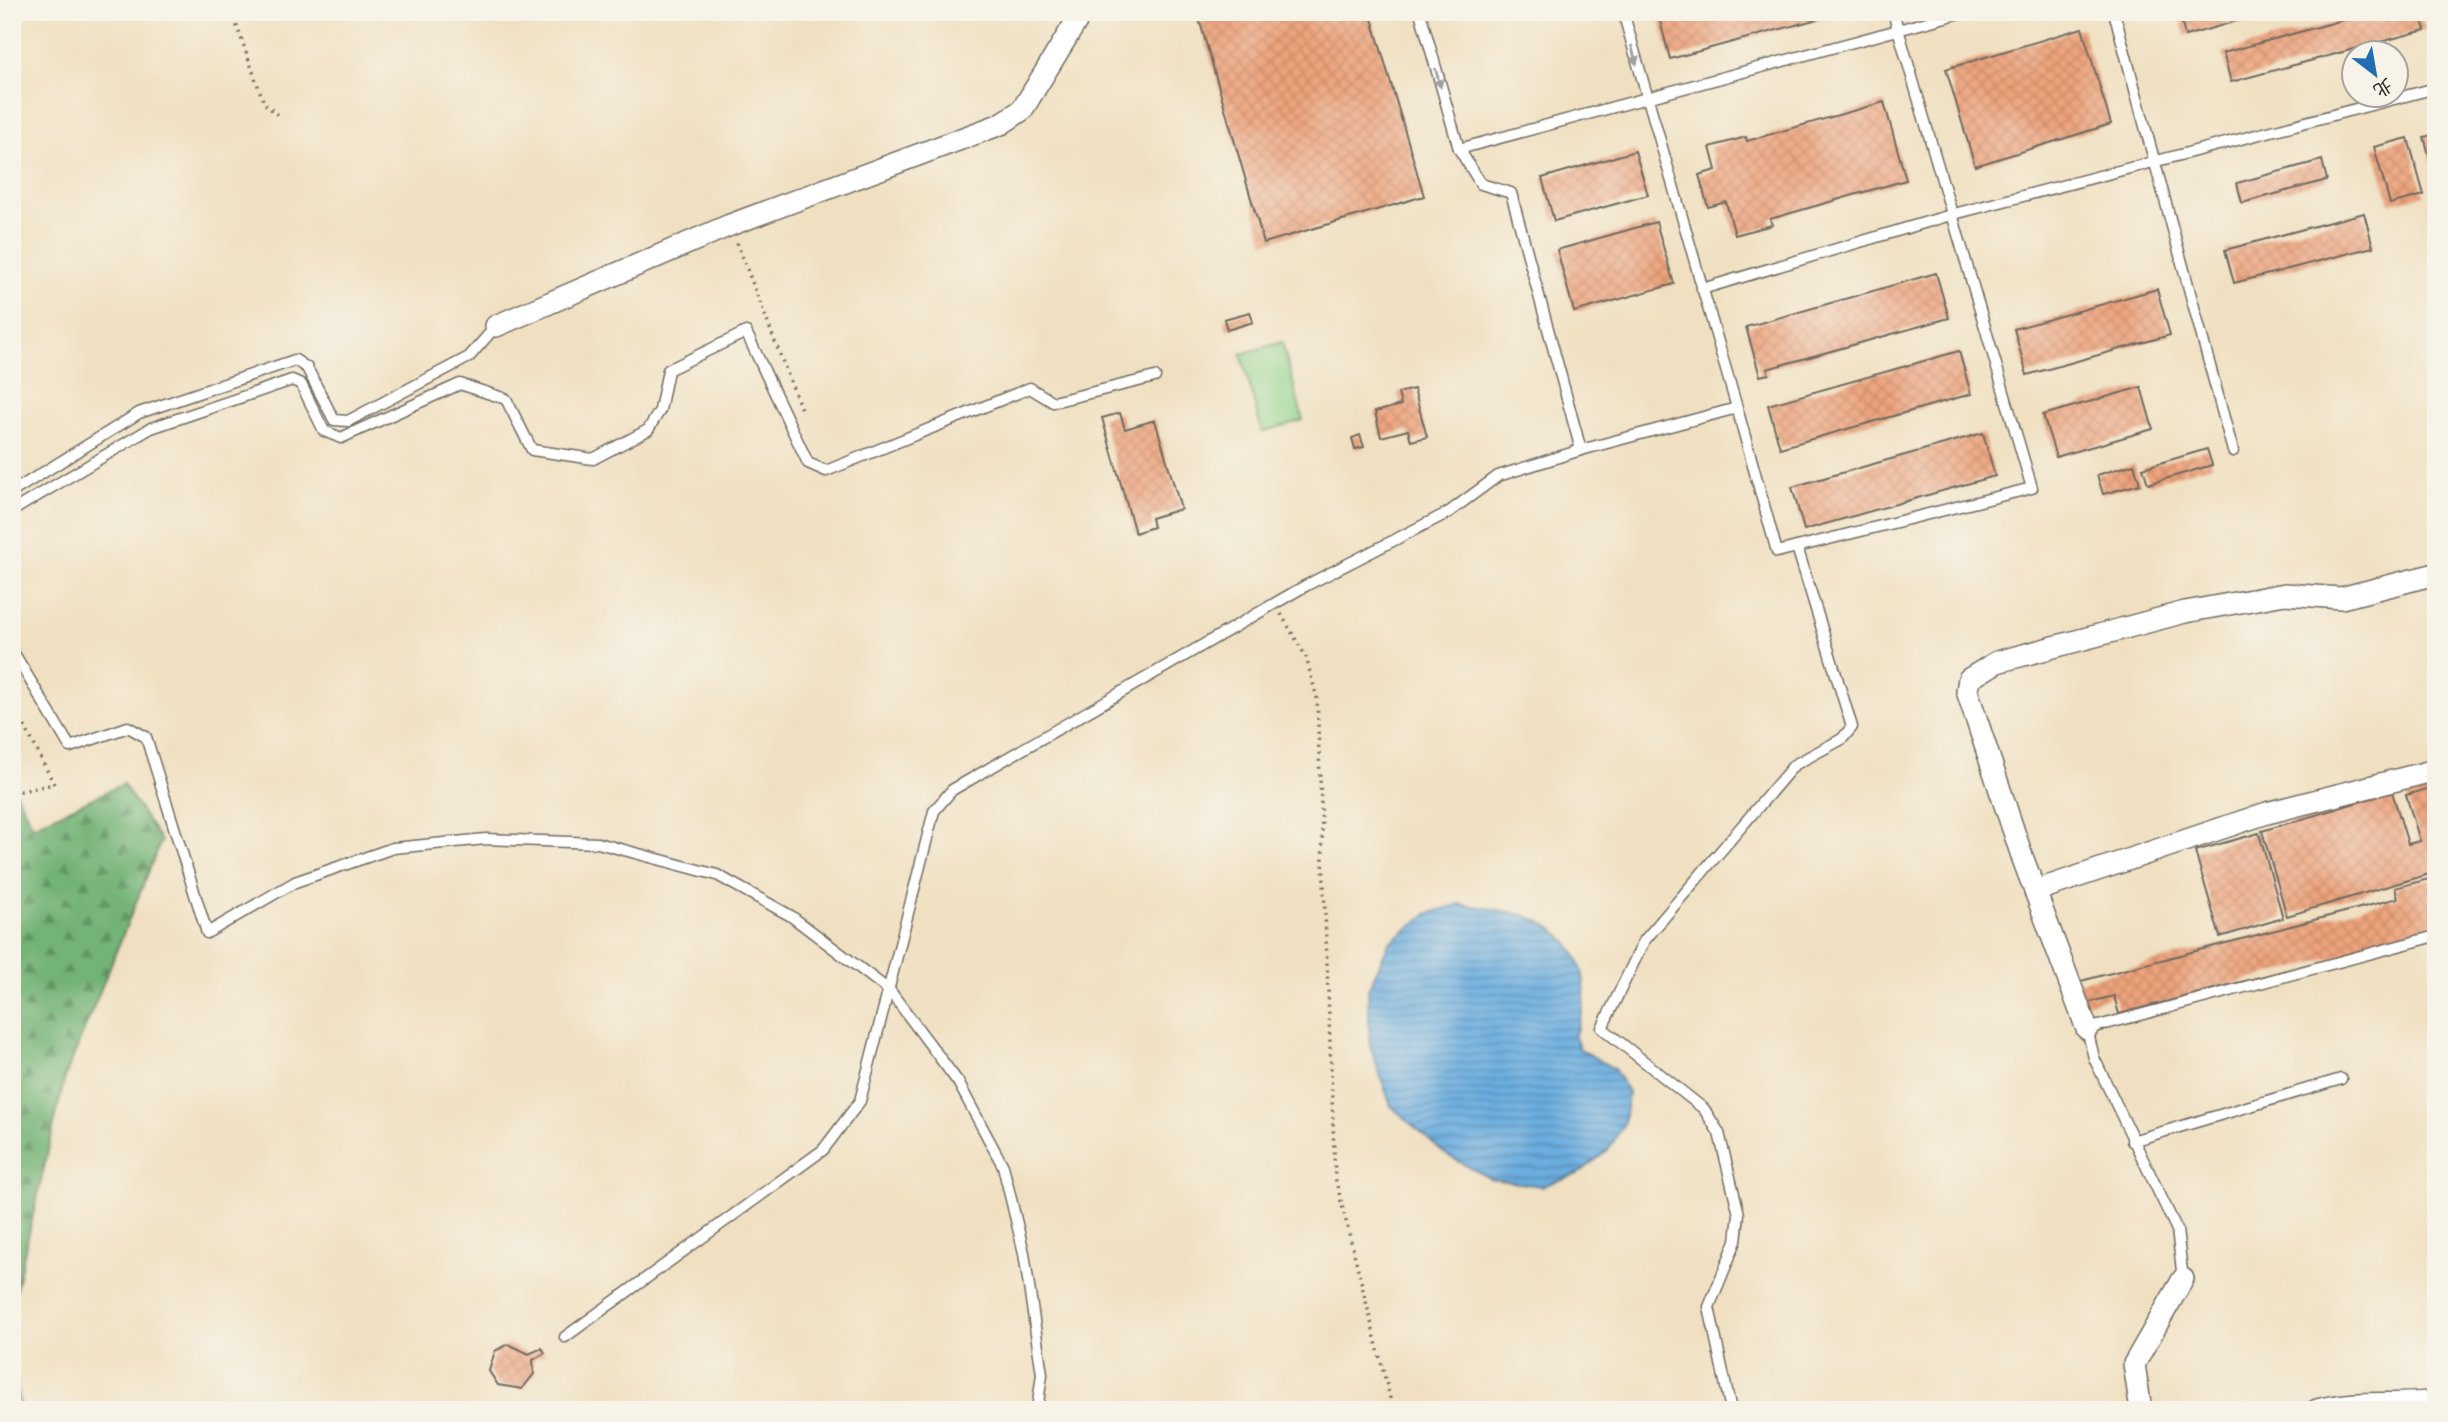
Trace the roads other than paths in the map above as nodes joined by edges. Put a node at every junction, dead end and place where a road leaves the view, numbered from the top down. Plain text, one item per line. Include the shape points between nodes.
1 (1083, 12) edge
2 (1420, 12) edge
3 (1623, 12) edge
4 (1893, 12) edge
5 (1964, 12) edge
6 (2113, 12) edge
7 (1898, 30) junction
8 (2436, 88) edge
9 (1646, 98) junction
10 (1459, 149) junction
11 (2155, 162) junction
12 (1954, 214) junction
13 (1702, 289) junction
14 (496, 326) joint
15 (1155, 377) dead end
16 (1737, 408) junction
17 (1581, 450) junction
18 (2233, 451) dead end
19 (12, 492) edge
20 (12, 511) edge
21 (1797, 547) junction
22 (2436, 574) edge
23 (12, 650) edge
24 (2436, 770) edge
25 (2035, 891) junction
26 (2436, 936) edge
27 (890, 991) junction
28 (2087, 1029) junction
29 (2341, 1079) dead end
30 (2132, 1141) junction
31 (2183, 1279) joint
32 (565, 1337) dead end
33 (2436, 1401) edge
34 (1037, 1410) edge
35 (1731, 1410) edge
36 (2141, 1410) edge
37 (2317, 1410) edge

1 - 14 street via 1022,110 1001,124 730,225
2 -> 10 lane
3 -> 9 lane
4 - 7 lane
5 - 7 lane
6 - 11 lane
7 - 9 lane
7 - 12 lane
8 - 11 lane
9 - 10 lane
9 - 13 lane
10 - 17 lane via 1481,184 1511,193
11 - 12 lane
11 - 18 lane
12 - 13 lane
12 - 21 lane via 2032,488
13 - 16 lane
14 - 19 lane via 469,357 348,421 334,420 307,368 295,360 139,414
15 - 20 lane via 1052,402 1030,388 826,471 808,463 746,332 668,370 660,410 648,430 593,459 532,450 506,399 460,384 341,438 324,431 301,384 292,380 151,428
16 - 17 lane
16 - 21 lane via 1777,552
17 - 27 lane via 1498,476 1449,512 1274,604 951,790 934,811
21 - 35 lane via 1852,727 1842,739 1794,765 1644,940 1602,1028 1704,1109 1719,1133 1739,1214 1735,1241 1709,1307
22 - 25 street via 2341,598 2285,594 2185,612 1997,662 1969,679 1967,691
23 - 27 lane via 70,747 128,727 146,737 207,933 295,882 393,849 486,839 598,843 717,875 790,916
24 - 25 street via 2267,813
25 - 28 street
26 - 28 lane
27 - 32 lane via 860,1101 823,1150
27 - 34 lane via 958,1083 1003,1166 1024,1253 1042,1374
28 - 30 lane via 2094,1058
29 - 30 lane
30 - 31 lane via 2177,1230
31 - 36 street via 2134,1364
33 - 37 street via 2332,1405

